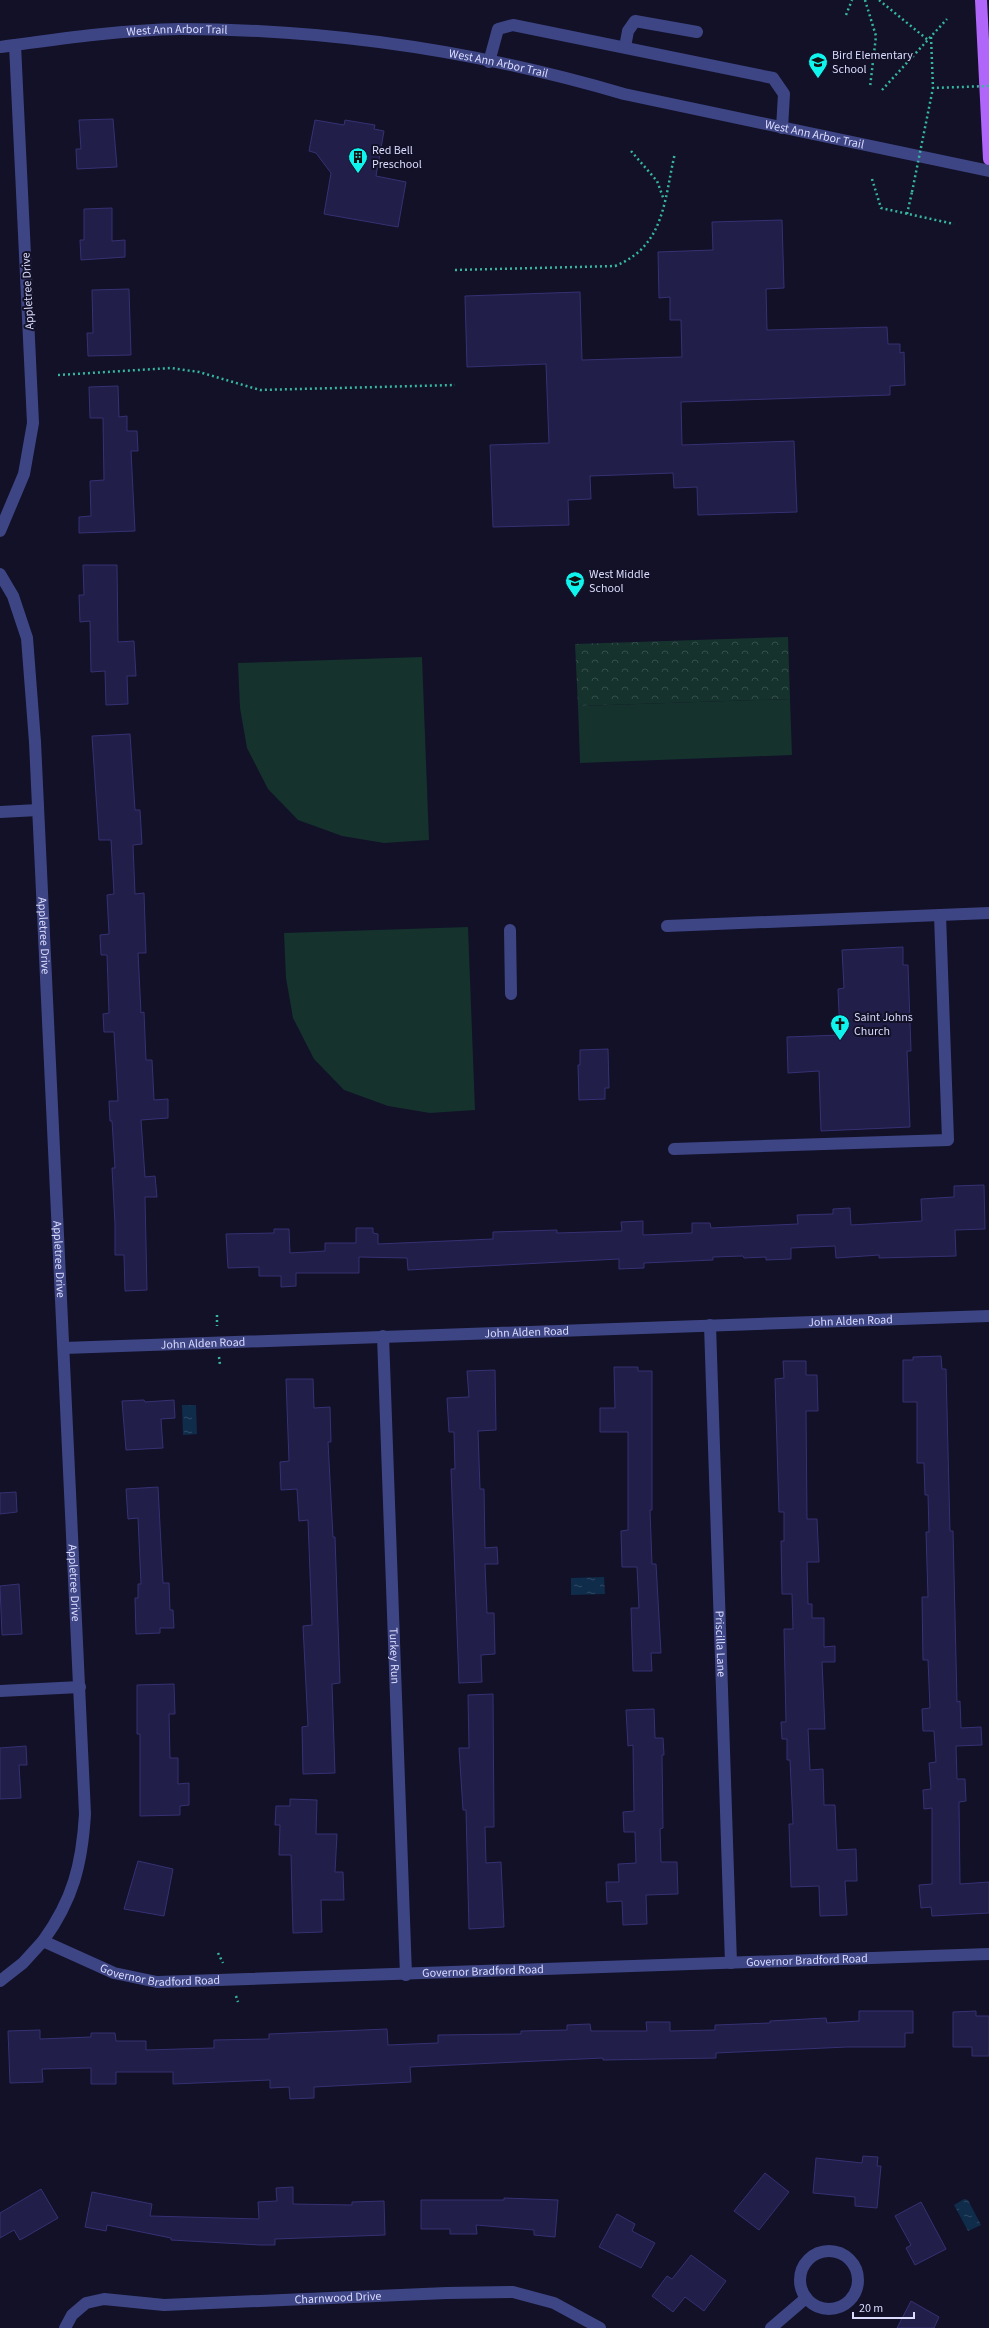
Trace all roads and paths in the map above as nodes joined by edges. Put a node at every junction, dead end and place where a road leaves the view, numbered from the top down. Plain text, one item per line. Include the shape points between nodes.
1 (852, 0) edge
2 (865, 0) edge
3 (879, 0) edge
4 (984, 3) edge
5 (846, 15) dead end
6 (947, 19) dead end
7 (697, 32) dead end
8 (930, 38) junction
9 (15, 45) junction
10 (0, 47) edge
11 (625, 47) junction
12 (488, 62) junction
13 (989, 86) edge
14 (870, 87) dead end
15 (933, 88) junction
16 (882, 90) dead end
17 (782, 128) junction
18 (631, 151) dead end
19 (675, 153) dead end
20 (989, 158) edge
21 (989, 170) edge
22 (872, 179) dead end
23 (664, 201) junction
24 (907, 214) junction
25 (954, 224) dead end
26 (455, 270) dead end
27 (58, 375) dead end
28 (455, 385) dead end
29 (0, 531) edge
30 (0, 574) edge
31 (38, 810) junction
32 (0, 812) edge
33 (989, 913) edge
34 (940, 915) junction
35 (667, 926) dead end
36 (510, 930) dead end
37 (511, 994) dead end
38 (674, 1149) dead end
39 (989, 1316) edge
40 (710, 1325) junction
41 (383, 1336) junction
42 (64, 1348) junction
43 (80, 1687) junction
44 (0, 1691) edge
45 (43, 1941) junction
46 (989, 1954) edge
47 (731, 1964) junction
48 (406, 1975) junction
49 (0, 1981) edge
50 (806, 2298) junction
51 (64, 2328) edge
52 (600, 2328) edge
53 (771, 2328) edge

1 - 5 path
2 - 14 path via 876,36
3 - 8 path
4 - 20 main road
6 - 8 path
7 - 11 street via 635,21 628,31
8 - 15 path
8 - 16 path
9 - 10 street, West Ann Arbor Trail
9 - 12 street, West Ann Arbor Trail via 126,32 270,32 361,40
9 - 29 street, Appletree Drive via 33,423 24,474
11 - 12 street via 513,25 498,30
11 - 17 street via 773,78 784,94
12 - 17 street, West Ann Arbor Trail
13 - 15 path, bridge
15 - 24 path, bridge
17 - 21 street, West Ann Arbor Trail
18 - 23 path via 657,181
19 - 23 path
22 - 24 path via 882,208
23 - 26 path via 652,238 630,260 615,266
24 - 25 path
27 - 28 path via 170,368 199,372 260,390
30 - 31 street, Appletree Drive via 13,596 27,638
31 - 32 street
31 - 42 street, Appletree Drive
33 - 34 street
34 - 35 street
34 - 38 street via 948,1140
36 - 37 street
39 - 40 street, John Alden Road
40 - 41 street, John Alden Road
40 - 47 street, Priscilla Lane
41 - 42 street, John Alden Road
41 - 48 street, Turkey Run
42 - 43 street, Appletree Drive
43 - 44 street
43 - 45 street, Appletree Drive via 85,1814 83,1846 78,1873 69,1898
45 - 48 street, Governor Bradford Road via 114,1973 157,1982
45 - 49 street via 23,1963
46 - 47 street, Governor Bradford Road
47 - 48 street, Governor Bradford Road
50 - 50 street via 815,2306 826,2309 837,2308 847,2303 855,2294 858,2283 857,2272 852,2262 843,2254 832,2251 810,2257 803,2266 800,2277 801,2288
50 - 53 street
51 - 52 street, Charnwood Drive via 72,2315 86,2303 104,2299 164,2305 514,2292 554,2303

